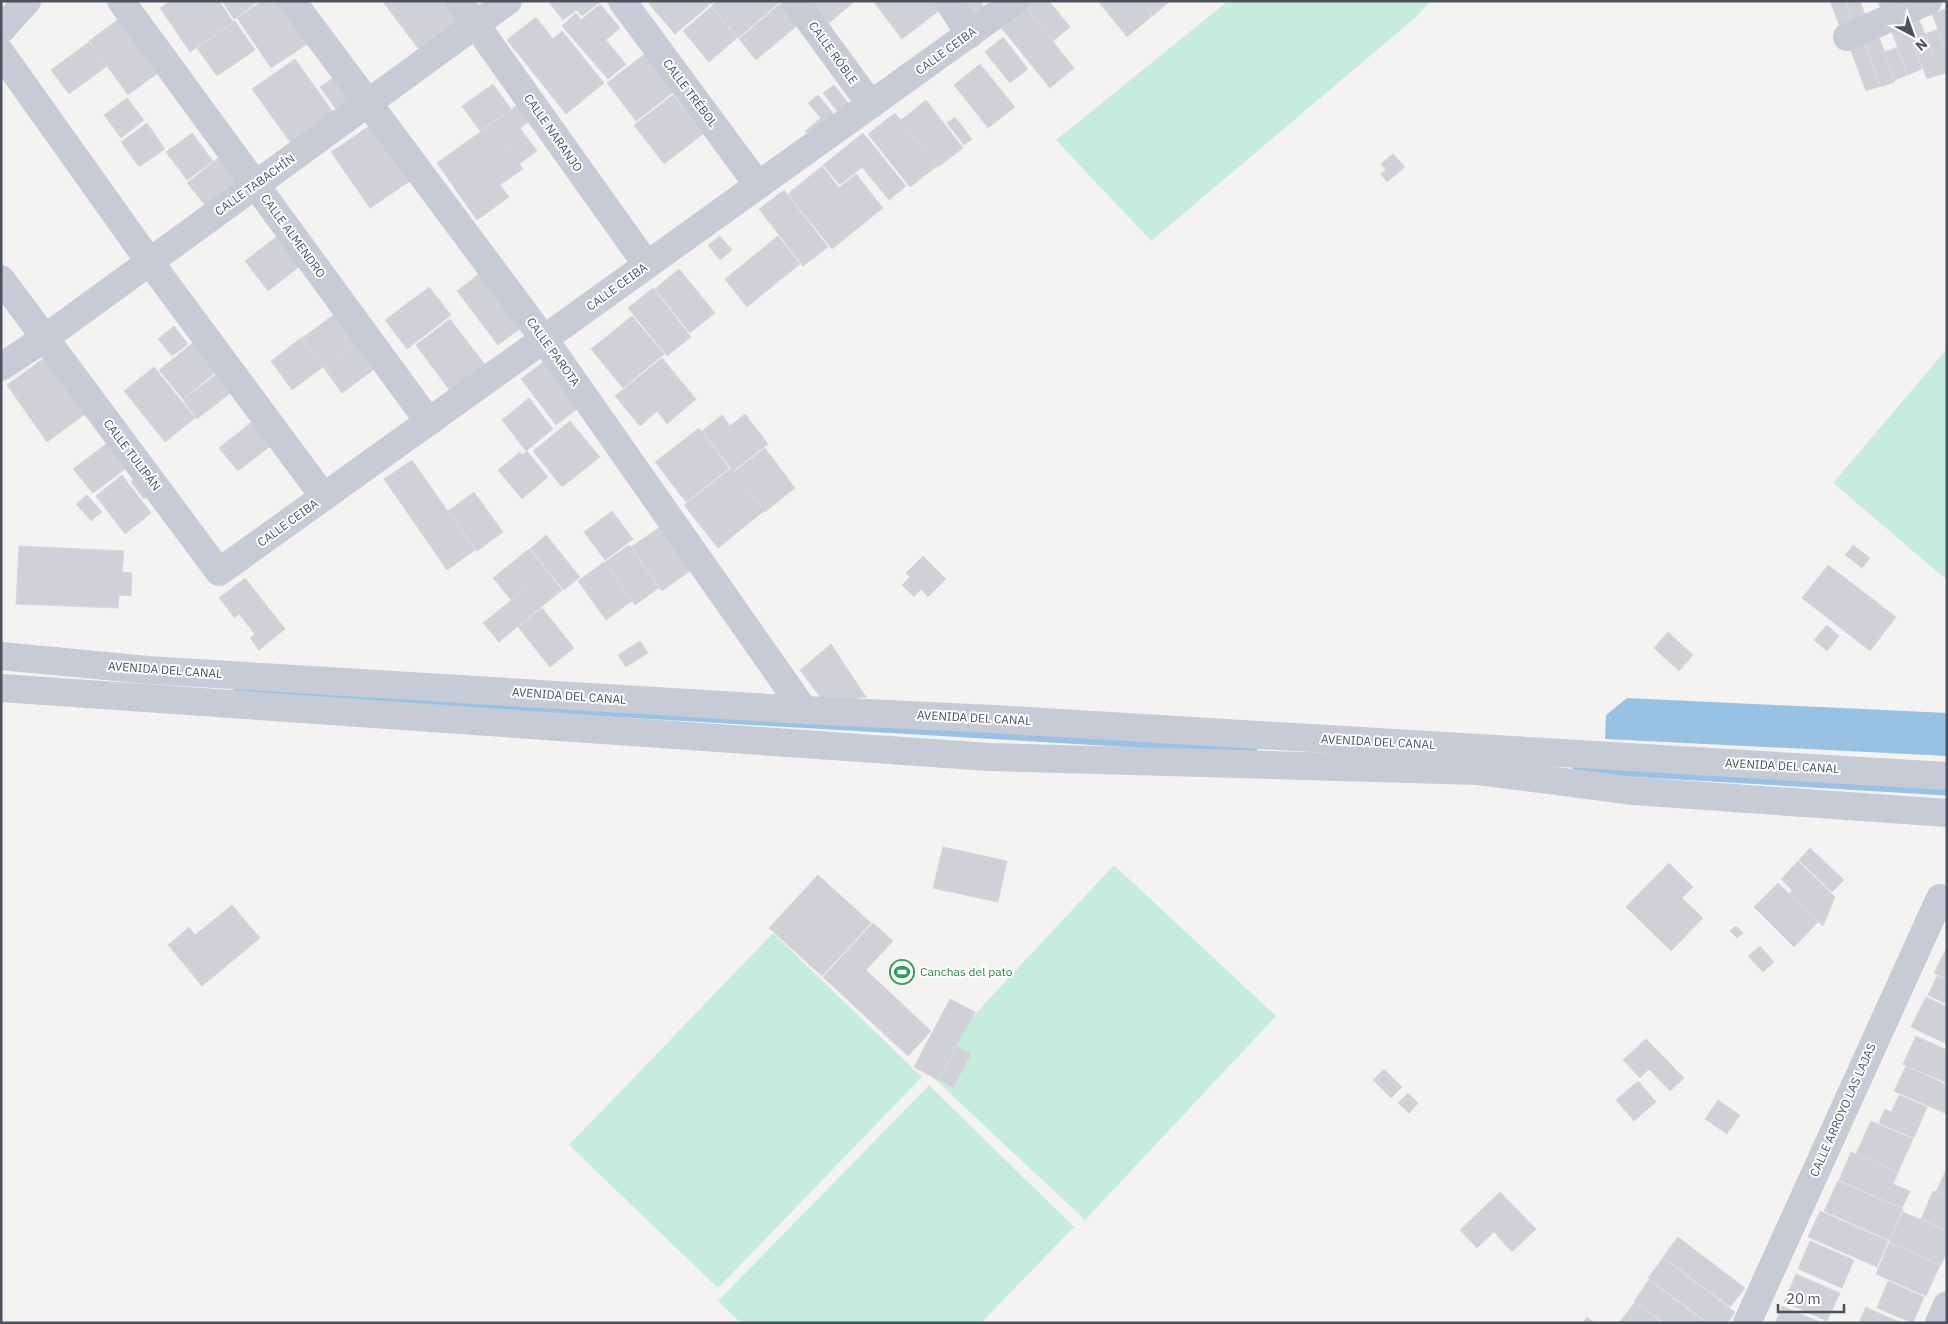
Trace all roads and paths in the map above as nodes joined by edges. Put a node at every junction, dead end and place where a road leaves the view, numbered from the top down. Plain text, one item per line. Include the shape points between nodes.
1 (27, 1) edge
2 (121, 1) edge
3 (292, 1) edge
4 (459, 1) edge
5 (508, 1) edge
6 (622, 1) edge
7 (795, 1) edge
8 (948, 1) edge
9 (1015, 1) edge
10 (1928, 1) edge
11 (476, 24) junction
12 (1, 30) edge
13 (970, 34) junction
14 (1847, 36) dead end
15 (1, 53) edge
16 (368, 103) junction
17 (870, 105) junction
18 (255, 184) junction
19 (758, 185) junction
20 (149, 262) junction
21 (647, 265) junction
22 (1, 278) edge
23 (45, 338) junction
24 (544, 339) junction
25 (1, 367) edge
26 (429, 422) junction
27 (324, 497) junction
28 (219, 572) joint
29 (1, 656) edge
30 (1, 688) edge
31 (804, 710) junction
32 (1947, 776) edge
33 (1947, 813) edge
34 (1943, 899) edge
35 (1947, 1306) edge
36 (1747, 1323) edge
37 (1939, 1323) edge

1 - 12 street
2 - 18 street, CALLE ALMENDRO
3 - 16 street, CALLE PAROTA
4 - 11 street, CALLE NARANJO
5 - 11 street, CALLE TABACHÍN
6 - 19 street, CALLE TRÉBOL
7 - 17 street, CALLE RÓBLE
8 - 13 street
9 - 13 street, CALLE CEIBA
10 - 14 street
11 - 16 street, CALLE TABACHÍN
11 - 21 street, CALLE NARANJO
13 - 17 street, CALLE CEIBA
15 - 20 street
16 - 18 street, CALLE TABACHÍN
16 - 24 street, CALLE PAROTA
17 - 19 street, CALLE CEIBA
18 - 20 street, CALLE TABACHÍN
18 - 26 street, CALLE ALMENDRO
19 - 21 street, CALLE CEIBA
20 - 23 street, CALLE TABACHÍN
20 - 27 street
21 - 24 street, CALLE CEIBA
22 - 23 street, CALLE TULIPÁN
23 - 25 street, CALLE TABACHÍN
23 - 28 street, CALLE TULIPÁN
24 - 26 street, CALLE CEIBA
24 - 31 street, CALLE PAROTA
26 - 27 street, CALLE CEIBA
27 - 28 street, CALLE CEIBA
29 - 31 street, AVENIDA DEL CANAL via 148,670
30 - 33 street via 990,758 1478,771 1634,791
31 - 32 street, AVENIDA DEL CANAL via 993,718
34 - 36 street, CALLE ARROYO LAS LAJAS
35 - 37 street

